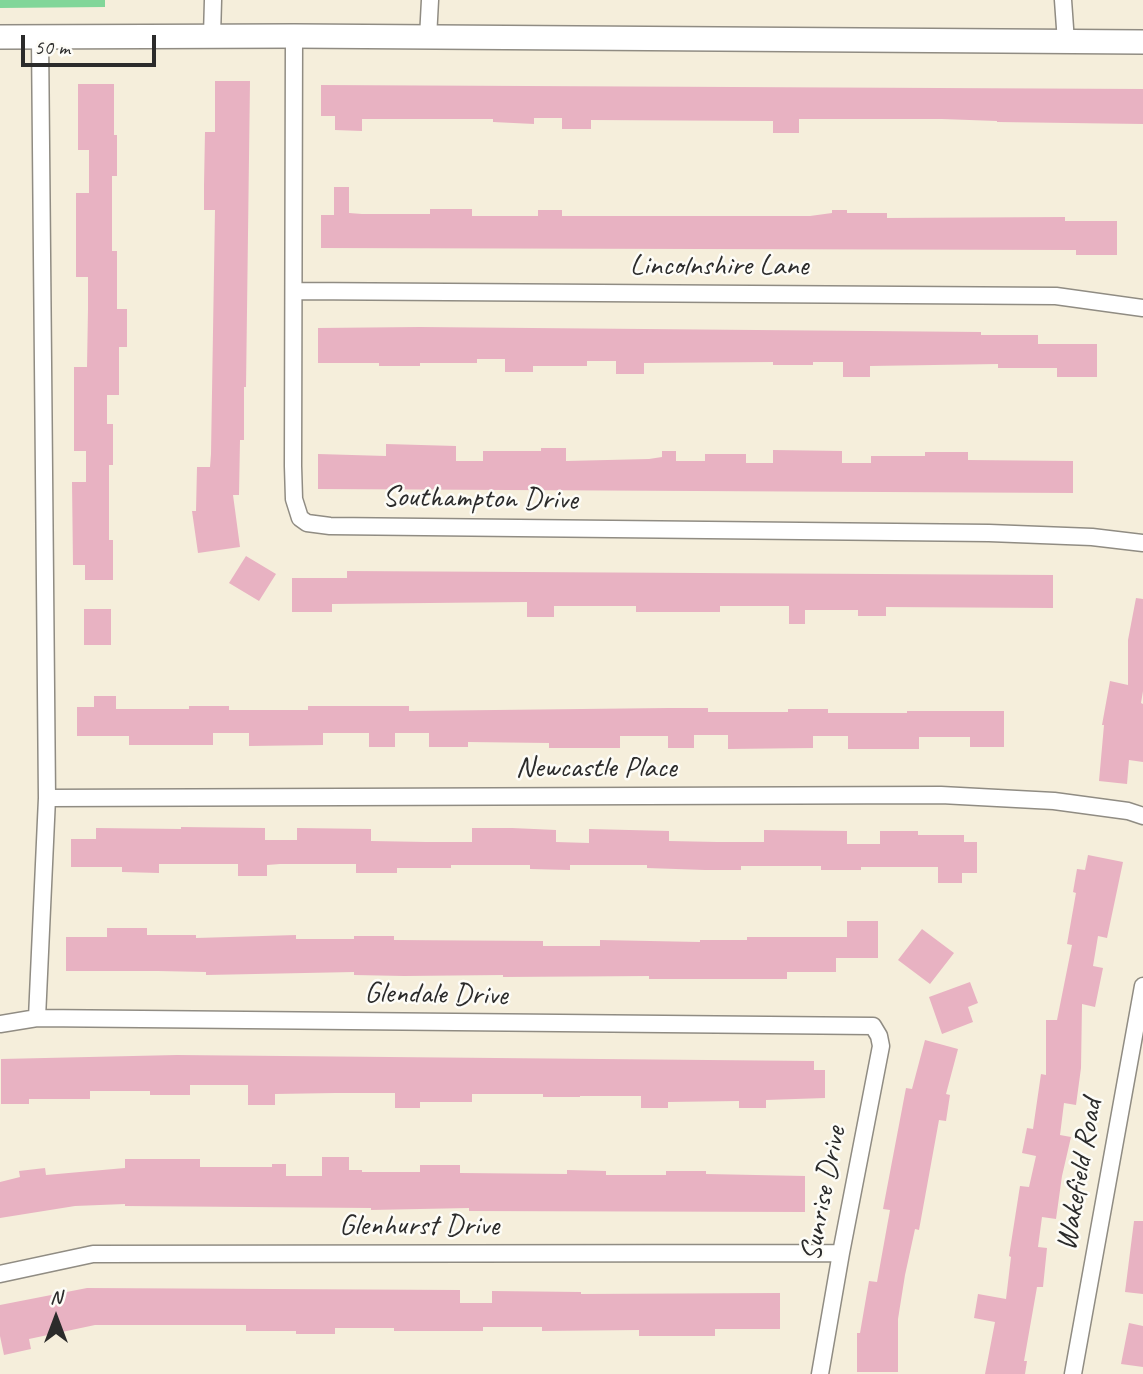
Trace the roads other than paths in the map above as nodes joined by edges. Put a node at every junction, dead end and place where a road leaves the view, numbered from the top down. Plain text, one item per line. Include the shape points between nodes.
1 (213, 0) edge
2 (430, 0) edge
3 (1063, 0) edge
4 (212, 36) junction
5 (294, 36) junction
6 (0, 37) edge
7 (40, 37) junction
8 (428, 38) junction
9 (1066, 42) junction
10 (1143, 42) edge
11 (295, 291) junction
12 (1143, 308) edge
13 (1143, 543) edge
14 (47, 798) junction
15 (1143, 816) edge
16 (1143, 986) edge
17 (37, 1017) junction
18 (0, 1024) edge
19 (873, 1026) joint
20 (841, 1253) junction
21 (0, 1275) edge
22 (820, 1374) edge
23 (1073, 1374) edge

1 - 4 street
2 - 8 street
3 - 9 street
4 - 5 street
4 - 7 street
5 - 8 street
5 - 11 street, Southampton Drive
6 - 7 street
7 - 14 street
8 - 9 street
9 - 10 street
11 - 12 street, Lincolnshire Lane via 1056,296
11 - 13 street, Southampton Drive via 294,499 300,518 307,523 989,533
14 - 15 street, Newcastle Place via 940,795 1054,801
14 - 17 street
16 - 23 street, Wakefield Road
17 - 18 street, Glendale Drive
17 - 19 street, Glendale Drive
19 - 20 street, Sunrise Drive via 881,1046
20 - 21 street, Glenhurst Drive via 93,1254
20 - 22 street, Sunrise Drive

